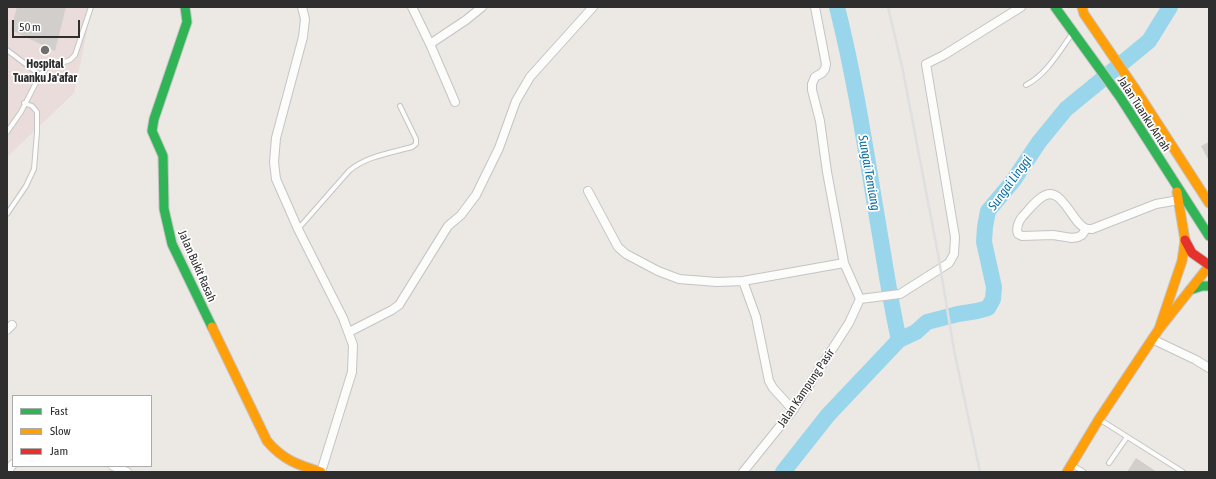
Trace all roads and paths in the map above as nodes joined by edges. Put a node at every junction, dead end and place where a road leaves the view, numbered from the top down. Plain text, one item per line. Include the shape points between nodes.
1 (91, 7) edge
2 (185, 7) edge
3 (302, 7) edge
4 (412, 7) edge
5 (482, 7) edge
6 (593, 7) edge
7 (814, 7) edge
8 (1021, 7) edge
9 (1055, 7) edge
10 (1082, 7) edge
11 (1074, 32) junction
12 (430, 44) junction
13 (7, 50) edge
14 (40, 75) junction
15 (1026, 85) dead end
16 (455, 102) dead end
17 (24, 103) junction
18 (400, 106) dead end
19 (7, 132) edge
20 (1174, 180) junction
21 (588, 191) dead end
22 (1179, 200) junction
23 (1209, 203) edge
24 (7, 214) edge
25 (298, 229) junction
26 (1086, 229) junction
27 (1209, 236) edge
28 (1185, 240) junction
29 (844, 263) junction
30 (1209, 265) edge
31 (743, 281) junction
32 (1209, 286) edge
33 (1190, 290) junction
34 (860, 298) junction
35 (1159, 329) junction
36 (349, 332) junction
37 (1152, 339) junction
38 (1209, 368) edge
39 (793, 410) junction
40 (1099, 419) junction
41 (1127, 437) junction
42 (1109, 463) dead end
43 (115, 467) edge
44 (1070, 468) edge
45 (126, 472) edge
46 (321, 472) edge
47 (743, 472) edge
48 (1084, 472) edge
49 (1183, 472) edge

1 - 14 lane via 74,55 70,60 47,68
2 - 46 main road, Jalan Bukit Rasah via 187,22 152,131 163,156 164,209 172,244 267,441 285,459
3 - 25 street, Jalan Bukit Rasah via 305,19 303,37 276,138 274,162 276,179
4 - 12 street
5 - 12 street
6 - 36 street via 522,88 496,154 476,195 461,215 448,226 399,305
7 - 29 street via 826,64 822,73 815,77 812,90 820,121
8 - 34 street via 926,64 955,237 954,254 949,263 900,294
9 - 11 main road, Jalan Tuanku Antah
10 - 23 main road, Jalan Tuanku Antah via 1084,14
11 - 15 lane via 1047,68
11 - 20 main road, Jalan Tuanku Antah via 1120,96
12 - 16 street
13 - 14 lane
14 - 17 lane
17 - 19 lane
17 - 24 lane via 32,106 37,112 35,162 31,177
18 - 25 lane via 416,144 356,165
20 - 22 main road
20 - 27 main road, Jalan Tuanku Antah
21 - 31 street via 618,247 626,254 679,279
22 - 26 street via 1156,204 1097,228
22 - 28 main road
25 - 36 street, Jalan Bukit Rasah
26 - 26 street via 1062,200 1047,194 1020,220 1017,231 1022,236 1053,235 1072,238 1082,235
28 - 30 main road via 1194,257
28 - 35 main road via 1182,261
29 - 31 street
29 - 34 street
30 - 33 main road
31 - 39 street via 756,317 769,381
32 - 33 main road
33 - 35 main road
34 - 39 street, Jalan Kampung Pasir via 850,323
35 - 37 main road
36 - 46 street, Jalan Bukit Rasah via 353,345 352,372
37 - 38 street
37 - 40 main road
39 - 47 street, Jalan Kampung Pasir
40 - 41 lane
40 - 44 main road
41 - 42 lane
41 - 49 lane
43 - 45 street
44 - 48 lane

